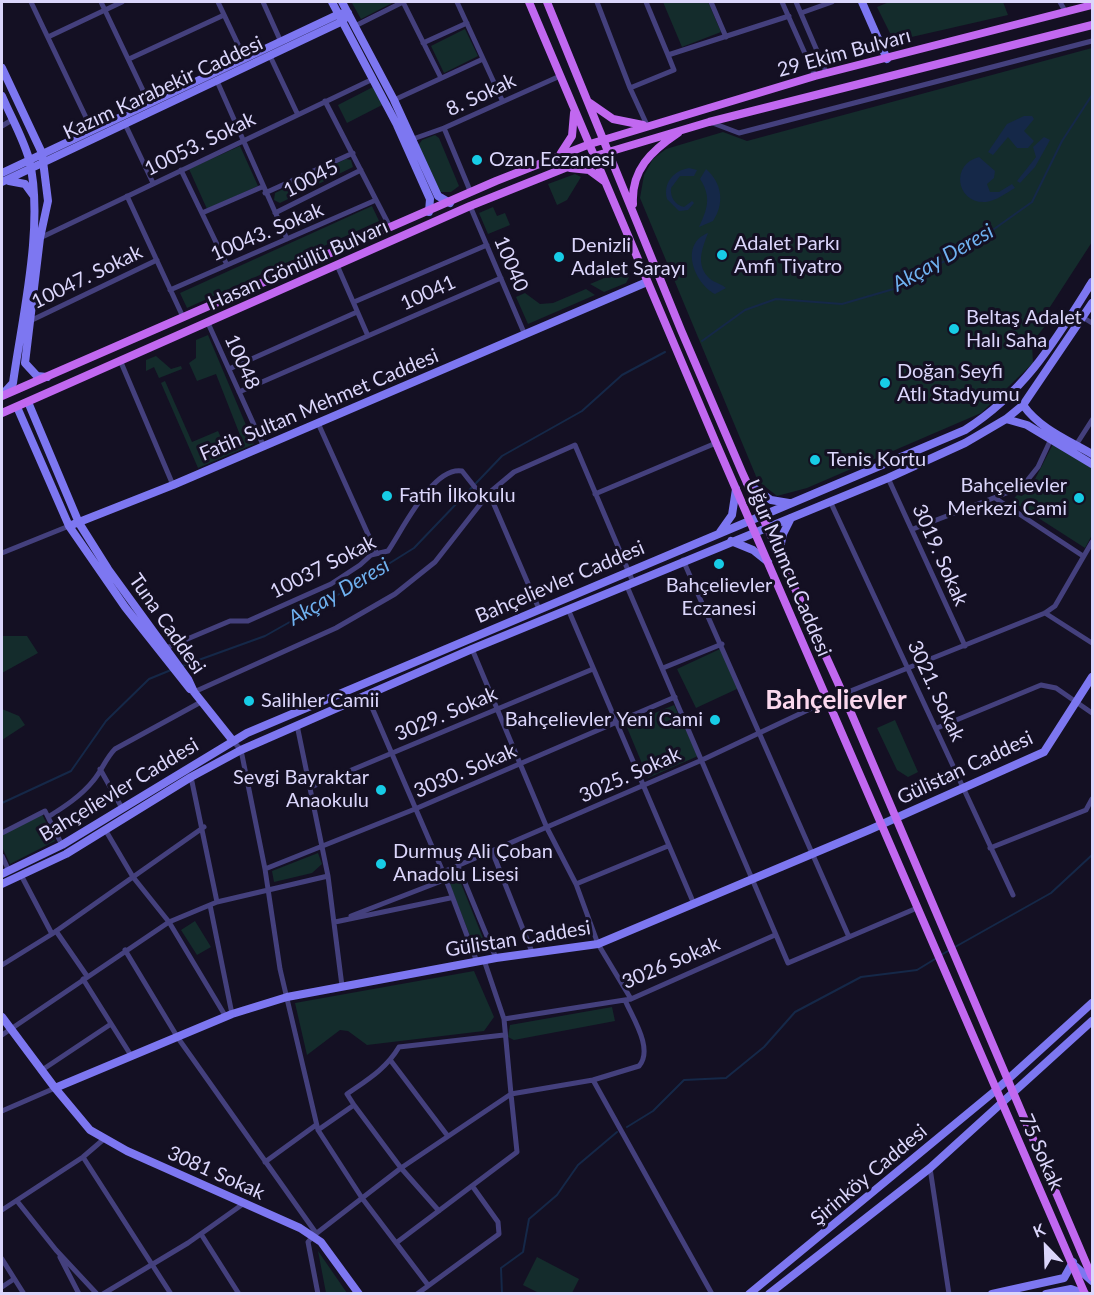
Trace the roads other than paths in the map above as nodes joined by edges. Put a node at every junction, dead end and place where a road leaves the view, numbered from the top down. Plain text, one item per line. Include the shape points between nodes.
1 (32, 2) edge
2 (101, 2) edge
3 (122, 2) edge
4 (218, 2) edge
5 (263, 2) edge
6 (332, 2) edge
7 (344, 2) edge
8 (403, 2) edge
9 (457, 2) edge
10 (529, 2) edge
11 (547, 2) edge
12 (597, 2) edge
13 (646, 2) edge
14 (711, 2) edge
15 (782, 2) edge
16 (796, 2) edge
17 (832, 2) edge
18 (862, 2) edge
19 (1060, 2) edge
20 (1092, 4) edge
21 (104, 10) junction
22 (1065, 11) junction
23 (348, 13) junction
24 (801, 13) junction
25 (224, 15) junction
26 (789, 16) junction
27 (339, 18) junction
28 (467, 23) junction
29 (1092, 25) edge
30 (355, 26) junction
31 (48, 37) junction
32 (726, 37) junction
33 (1092, 41) edge
34 (281, 42) junction
35 (423, 43) junction
36 (270, 56) junction
37 (668, 56) junction
38 (129, 59) junction
39 (245, 59) junction
40 (483, 59) junction
41 (887, 59) junction
42 (2, 68) edge
43 (827, 74) junction
44 (560, 76) junction
45 (815, 76) junction
46 (441, 78) junction
47 (373, 79) junction
48 (216, 81) junction
49 (630, 88) junction
50 (2, 96) edge
51 (394, 100) junction
52 (502, 100) junction
53 (587, 100) junction
54 (325, 101) junction
55 (149, 103) junction
56 (574, 107) junction
57 (297, 113) junction
58 (12, 120) junction
59 (709, 122) junction
60 (125, 124) junction
61 (647, 125) junction
62 (2, 126) edge
63 (444, 128) junction
64 (686, 128) junction
65 (92, 130) junction
66 (412, 139) junction
67 (604, 139) junction
68 (243, 140) junction
69 (590, 144) junction
70 (610, 151) junction
71 (42, 153) junction
72 (353, 153) junction
73 (559, 156) junction
74 (595, 156) junction
75 (29, 160) junction
76 (44, 163) junction
77 (30, 169) junction
78 (563, 169) junction
79 (181, 170) junction
80 (361, 170) junction
81 (2, 173) edge
82 (2, 182) edge
83 (153, 183) junction
84 (606, 183) junction
85 (264, 190) junction
86 (471, 193) junction
87 (33, 195) junction
88 (127, 196) junction
89 (375, 200) junction
90 (450, 202) junction
91 (470, 206) junction
92 (429, 212) junction
93 (202, 213) junction
94 (275, 213) junction
95 (635, 216) junction
96 (391, 229) junction
97 (40, 238) junction
98 (287, 239) junction
99 (487, 245) junction
100 (157, 260) junction
101 (227, 265) junction
102 (337, 265) junction
103 (501, 278) junction
104 (647, 282) junction
105 (1092, 282) edge
106 (170, 290) junction
107 (354, 302) junction
108 (1092, 303) edge
109 (357, 312) junction
110 (183, 317) junction
111 (1084, 318) junction
112 (30, 321) junction
113 (208, 323) junction
114 (1092, 323) edge
115 (525, 335) junction
116 (368, 336) junction
117 (120, 360) junction
118 (229, 369) junction
119 (48, 376) junction
120 (239, 392) junction
121 (2, 395) edge
122 (28, 402) junction
123 (1023, 405) junction
124 (17, 407) junction
125 (2, 413) edge
126 (1006, 419) junction
127 (1092, 420) edge
128 (318, 423) junction
129 (1051, 439) junction
130 (716, 443) junction
131 (1076, 445) junction
132 (264, 447) junction
133 (1092, 454) edge
134 (1092, 464) edge
135 (888, 478) junction
136 (746, 482) junction
137 (173, 485) junction
138 (736, 487) junction
139 (489, 494) junction
140 (595, 494) junction
141 (995, 498) junction
142 (486, 500) junction
143 (830, 501) junction
144 (794, 503) junction
145 (762, 516) junction
146 (793, 516) junction
147 (751, 521) junction
148 (79, 523) junction
149 (69, 526) junction
150 (767, 527) junction
151 (913, 529) junction
152 (756, 532) junction
153 (718, 535) junction
154 (731, 541) junction
155 (1092, 542) edge
156 (376, 552) junction
157 (2, 553) edge
158 (779, 553) junction
159 (1083, 556) junction
160 (683, 560) junction
161 (770, 564) junction
162 (629, 572) junction
163 (630, 583) junction
164 (539, 609) junction
165 (568, 609) junction
166 (1045, 613) junction
167 (1092, 643) edge
168 (722, 644) junction
169 (965, 646) junction
170 (472, 650) junction
171 (165, 651) junction
172 (663, 668) junction
173 (593, 669) junction
174 (910, 669) junction
175 (1092, 677) edge
176 (194, 692) junction
177 (843, 694) junction
178 (367, 696) junction
179 (675, 697) junction
180 (827, 701) junction
181 (201, 702) junction
182 (1077, 702) junction
183 (497, 709) junction
184 (1092, 713) edge
185 (616, 723) junction
186 (297, 725) junction
187 (937, 728) junction
188 (760, 732) junction
189 (233, 741) junction
190 (241, 750) junction
191 (392, 753) junction
192 (702, 760) junction
193 (521, 763) junction
194 (100, 769) junction
195 (191, 777) junction
196 (642, 785) junction
197 (310, 787) junction
198 (965, 788) junction
199 (1092, 799) edge
200 (122, 808) junction
201 (415, 808) junction
202 (48, 817) junction
203 (896, 819) junction
204 (882, 825) junction
205 (204, 827) junction
206 (547, 828) junction
207 (106, 831) junction
208 (2, 833) edge
209 (62, 845) junction
210 (323, 846) junction
211 (668, 846) junction
212 (990, 848) junction
213 (492, 851) junction
214 (2, 855) edge
215 (812, 855) junction
216 (458, 866) junction
217 (265, 869) junction
218 (442, 872) junction
219 (5, 873) edge
220 (21, 875) junction
221 (328, 876) junction
222 (133, 877) junction
223 (750, 879) junction
224 (444, 880) junction
225 (2, 884) edge
226 (576, 884) junction
227 (267, 889) junction
228 (1013, 895) dead end
229 (450, 898) junction
230 (214, 904) junction
231 (694, 904) junction
232 (917, 908) junction
233 (169, 922) junction
234 (335, 922) junction
235 (54, 932) junction
236 (776, 934) junction
237 (849, 937) junction
238 (598, 944) junction
239 (125, 950) junction
240 (532, 952) junction
241 (496, 958) junction
242 (480, 961) junction
243 (2, 966) edge
244 (85, 978) junction
245 (342, 986) junction
246 (287, 997) junction
247 (628, 999) junction
248 (1092, 1003) edge
249 (229, 1016) junction
250 (2, 1017) edge
251 (504, 1019) junction
252 (111, 1024) junction
253 (1090, 1027) edge
254 (10, 1029) junction
255 (2, 1035) edge
256 (504, 1035) junction
257 (178, 1038) junction
258 (132, 1057) junction
259 (391, 1061) junction
260 (42, 1071) junction
261 (593, 1080) junction
262 (1008, 1080) junction
263 (55, 1088) junction
264 (995, 1091) junction
265 (511, 1094) junction
266 (1014, 1095) junction
267 (354, 1106) junction
268 (1002, 1106) junction
269 (2, 1111) edge
270 (317, 1127) junction
271 (447, 1135) junction
272 (105, 1139) junction
273 (83, 1157) junction
274 (265, 1162) junction
275 (401, 1168) junction
276 (930, 1168) junction
277 (473, 1187) junction
278 (362, 1198) junction
279 (17, 1201) junction
280 (243, 1204) junction
281 (2, 1210) edge
282 (439, 1211) junction
283 (201, 1234) junction
284 (314, 1234) junction
285 (396, 1243) junction
286 (56, 1250) junction
287 (1083, 1254) junction
288 (2, 1259) edge
289 (1073, 1262) junction
290 (153, 1263) junction
291 (1092, 1263) edge
292 (1092, 1277) edge
293 (14, 1279) junction
294 (1092, 1281) edge
295 (428, 1285) junction
296 (115, 1286) junction
297 (2, 1287) edge
298 (24, 1293) edge
299 (79, 1293) edge
300 (97, 1293) edge
301 (103, 1293) edge
302 (119, 1293) edge
303 (171, 1293) edge
304 (239, 1293) edge
305 (318, 1293) edge
306 (359, 1293) edge
307 (417, 1293) edge
308 (712, 1293) edge
309 (749, 1293) edge
310 (769, 1293) edge
311 (949, 1293) edge
312 (992, 1293) edge
313 (1046, 1293) edge
314 (1085, 1293) edge

1 - 31 street
2 - 21 street
3 - 21 street
4 - 25 street
5 - 34 street
6 - 27 street
7 - 23 street
8 - 30 street
8 - 35 street
9 - 28 street
10 - 44 main road, Uğur Mumcu Caddesi
11 - 53 main road, Uğur Mumcu Caddesi
12 - 49 street
13 - 37 street
14 - 32 street
15 - 26 street
16 - 24 street
17 - 24 street
18 - 41 street
19 - 22 street
20 - 22 main road, 29 Ekim Bulvarı
21 - 31 street
21 - 38 street
22 - 41 main road, 29 Ekim Bulvarı
23 - 27 street
23 - 30 street
24 - 43 street
25 - 38 street
25 - 39 street
26 - 32 street
26 - 45 street
27 - 34 street, Kazım Karabekir Caddesi
27 - 36 street, Kazım Karabekir Caddesi
27 - 47 street
28 - 35 street
28 - 40 street
29 - 59 main road, 29 Ekim Bulvarı
30 - 51 street
31 - 65 street
32 - 37 street
33 - 59 street via 739,133
34 - 39 street, Kazım Karabekir Caddesi
35 - 46 street
36 - 48 street, Kazım Karabekir Caddesi
36 - 57 street
37 - 49 street via 674,70
38 - 55 street
39 - 55 street, Kazım Karabekir Caddesi
40 - 46 street
40 - 52 street
41 - 43 main road, 29 Ekim Bulvarı
42 - 71 street
43 - 45 main road, 29 Ekim Bulvarı
44 - 52 street, 8. Sokak
44 - 56 main road, Uğur Mumcu Caddesi
45 - 61 main road, 29 Ekim Bulvarı
46 - 51 street
47 - 54 street, 10053. Sokak
47 - 92 street via 430,199
48 - 60 street, Kazım Karabekir Caddesi
48 - 68 street
49 - 61 street
50 - 58 street
51 - 66 street
52 - 63 street, 8. Sokak
53 - 61 main road via 613,119
53 - 67 main road, Uğur Mumcu Caddesi
54 - 57 street, 10053. Sokak
54 - 72 street
55 - 65 street, Kazım Karabekir Caddesi
56 - 69 main road, Uğur Mumcu Caddesi
56 - 73 main road via 572,136
57 - 68 street, 10053. Sokak
58 - 62 street
58 - 75 street
59 - 64 main road, 29 Ekim Bulvarı
60 - 76 street, Kazım Karabekir Caddesi
60 - 83 street
61 - 67 main road, 29 Ekim Bulvarı
63 - 66 street, 8. Sokak
63 - 86 street
64 - 70 main road, 29 Ekim Bulvarı
64 - 95 main road via 656,148 639,168 632,190
65 - 71 street, Kazım Karabekir Caddesi
66 - 90 street via 438,196
67 - 69 main road, Hasan Gönüllü Bulvarı
67 - 70 main road, Uğur Mumcu Caddesi
68 - 79 street, 10053. Sokak
68 - 85 street
69 - 73 main road, Hasan Gönüllü Bulvarı
69 - 74 main road, Uğur Mumcu Caddesi
70 - 74 main road, Hasan Gönüllü Bulvarı
70 - 95 main road, Uğur Mumcu Caddesi
71 - 75 street, Kazım Karabekir Caddesi
71 - 76 street
72 - 80 street
72 - 85 street
73 - 86 main road, Hasan Gönüllü Bulvarı
74 - 78 main road, Hasan Gönüllü Bulvarı
74 - 84 main road, Uğur Mumcu Caddesi
75 - 77 street
75 - 81 street, Kazım Karabekir Caddesi
76 - 77 street, Kazım Karabekir Caddesi
76 - 97 street via 48,201
77 - 82 street, Kazım Karabekir Caddesi
77 - 87 street
78 - 84 main road via 589,170
78 - 91 main road, Hasan Gönüllü Bulvarı
79 - 83 street, 10053. Sokak
79 - 93 street
80 - 89 street
80 - 94 street, 10045
82 - 87 street via 21,182
83 - 88 street, 10053. Sokak
84 - 104 main road, Uğur Mumcu Caddesi
85 - 93 street
85 - 94 street
86 - 90 main road, Hasan Gönüllü Bulvarı
87 - 121 street via 33,226 13,383
88 - 97 street, 10053. Sokak
88 - 100 street
89 - 96 street
89 - 98 street, 10043. Sokak
90 - 92 main road, Hasan Gönüllü Bulvarı
91 - 99 street, 10040
91 - 102 main road, Hasan Gönüllü Bulvarı
92 - 96 main road, Hasan Gönüllü Bulvarı
93 - 101 street
94 - 98 street
95 - 136 main road, Uğur Mumcu Caddesi
96 - 110 main road, Hasan Gönüllü Bulvarı
97 - 112 street
98 - 101 street, 10043. Sokak
99 - 103 street, 10040
99 - 107 street
100 - 106 street
100 - 112 street, 10047. Sokak
101 - 106 street, 10043. Sokak
102 - 107 street
102 - 113 main road, Hasan Gönüllü Bulvarı
103 - 115 street, 10040
103 - 116 street, 10041
104 - 115 street, Fatih Sultan Mehmet Caddesi
104 - 130 main road, Uğur Mumcu Caddesi
105 - 144 street, Bahçelievler Caddesi via 1047,354 1013,394 984,418 940,443
106 - 110 street
107 - 109 street
108 - 111 street, Bahçelievler Caddesi
109 - 116 street
109 - 118 street
110 - 119 main road, Hasan Gönüllü Bulvarı
111 - 114 street
111 - 123 street, Bahçelievler Caddesi
112 - 119 street via 25,363 37,376
113 - 117 main road, Hasan Gönüllü Bulvarı
113 - 118 street, 10048
115 - 128 street, Fatih Sultan Mehmet Caddesi
116 - 120 street, 10041
117 - 122 main road, Hasan Gönüllü Bulvarı
117 - 137 street
118 - 120 street, 10048
119 - 121 main road, Hasan Gönüllü Bulvarı
120 - 132 street, 10048
122 - 124 main road, Hasan Gönüllü Bulvarı
122 - 148 street, Tuna Caddesi
123 - 126 street, Bahçelievler Caddesi
123 - 131 street via 1032,417
124 - 125 main road, Hasan Gönüllü Bulvarı
124 - 149 street, Tuna Caddesi
126 - 129 street via 1027,425
126 - 135 street, Bahçelievler Caddesi
127 - 131 street
128 - 132 street, Fatih Sultan Mehmet Caddesi
128 - 156 street
129 - 134 street
129 - 141 street via 1023,488
130 - 138 main road, Uğur Mumcu Caddesi
130 - 140 street
131 - 133 street
132 - 137 street, Fatih Sultan Mehmet Caddesi
135 - 143 street, Bahçelievler Caddesi
135 - 151 street, 3019. Sokak
136 - 144 street via 771,500
136 - 145 main road, Uğur Mumcu Caddesi
137 - 148 street, Fatih Sultan Mehmet Caddesi
138 - 147 main road, Uğur Mumcu Caddesi
138 - 153 street via 732,515
139 - 140 street via 514,472 574,445
139 - 142 street
139 - 164 street
140 - 162 street
141 - 151 street
141 - 159 street
142 - 156 street, 10037 Sokak via 462,471 449,471 434,482 388,551
142 - 176 street via 435,562 395,594 336,628
143 - 146 street, Bahçelievler Caddesi
143 - 174 street, 3021. Sokak
144 - 145 street, Bahçelievler Caddesi
145 - 147 street, Bahçelievler Caddesi
145 - 150 main road, Uğur Mumcu Caddesi
146 - 150 street, Bahçelievler Caddesi
146 - 158 street via 785,528
147 - 152 main road, Uğur Mumcu Caddesi
147 - 153 street, Bahçelievler Caddesi
148 - 149 street, Fatih Sultan Mehmet Caddesi
148 - 171 street, Tuna Caddesi
149 - 157 street, Fatih Sultan Mehmet Caddesi
149 - 171 street, Tuna Caddesi
150 - 152 street, Bahçelievler Caddesi
150 - 158 main road, Uğur Mumcu Caddesi
151 - 169 street, 3019. Sokak
152 - 154 street, Bahçelievler Caddesi
152 - 161 main road, Uğur Mumcu Caddesi
153 - 162 street, Bahçelievler Caddesi
154 - 160 street, Bahçelievler Caddesi
154 - 161 street via 753,550
155 - 159 street
156 - 171 street, 10037 Sokak via 318,590 248,621 230,621
158 - 177 main road, Uğur Mumcu Caddesi
159 - 166 street via 1055,606
160 - 163 street, Bahçelievler Caddesi
160 - 168 street
161 - 180 main road, Uğur Mumcu Caddesi
162 - 163 street
162 - 164 street, Bahçelievler Caddesi
163 - 165 street, Bahçelievler Caddesi
163 - 172 street
164 - 189 street, Bahçelievler Caddesi
165 - 170 street, Bahçelievler Caddesi
165 - 173 street
166 - 167 street
166 - 169 street
168 - 172 street
168 - 188 street
169 - 174 street
170 - 178 street, Bahçelievler Caddesi
170 - 183 street
171 - 176 street, Tuna Caddesi
172 - 179 street
173 - 183 street, 3029. Sokak
173 - 185 street
174 - 177 street
174 - 187 street, 3021. Sokak
175 - 182 street, Gülistan Caddesi
176 - 181 street, Tuna Caddesi
177 - 203 main road, Uğur Mumcu Caddesi
178 - 186 street, Bahçelievler Caddesi
178 - 191 street
179 - 185 street, 3030. Sokak
179 - 192 street
180 - 188 street, 3025. Sokak
180 - 204 main road, Uğur Mumcu Caddesi
181 - 189 street, Tuna Caddesi
181 - 194 street via 115,749
182 - 184 street
182 - 187 street via 1056,688 1041,685
182 - 198 street, Gülistan Caddesi via 1044,752
183 - 191 street, 3029. Sokak
183 - 193 street
185 - 193 street, 3030. Sokak
185 - 196 street
186 - 190 street, Bahçelievler Caddesi
186 - 197 street
187 - 198 street, 3021. Sokak
188 - 192 street, 3025. Sokak
188 - 215 street
189 - 190 street
189 - 200 street, Bahçelievler Caddesi
190 - 195 street, Bahçelievler Caddesi
190 - 217 street
191 - 197 street, 3029. Sokak
191 - 201 street
192 - 196 street, 3025. Sokak
192 - 223 street
193 - 201 street, 3030. Sokak
193 - 206 street
194 - 200 street
194 - 202 street via 94,780
195 - 205 street
195 - 207 street, Bahçelievler Caddesi
196 - 206 street, 3025. Sokak
196 - 211 street
197 - 210 street
198 - 203 street, Gülistan Caddesi
198 - 212 street, 3021. Sokak
199 - 212 street via 1086,810
200 - 209 street, Bahçelievler Caddesi
201 - 210 street, 3030. Sokak
201 - 218 street
202 - 208 street via 45,811
202 - 209 street
203 - 204 street, Gülistan Caddesi
203 - 262 main road, Uğur Mumcu Caddesi
204 - 215 street, Gülistan Caddesi
204 - 232 main road, Uğur Mumcu Caddesi
205 - 222 street
205 - 230 street
206 - 213 street, 3025. Sokak
206 - 226 street
207 - 220 street, Bahçelievler Caddesi
207 - 222 street
209 - 219 street, Bahçelievler Caddesi
210 - 217 street, 3030. Sokak
210 - 221 street
211 - 226 street
211 - 231 street
212 - 228 street, 3021. Sokak
213 - 216 street, 3025. Sokak
213 - 240 street
214 - 219 street
215 - 223 street, Gülistan Caddesi
215 - 237 street
216 - 218 street, 3025. Sokak
216 - 241 street
217 - 227 street
218 - 224 street
220 - 225 street, Bahçelievler Caddesi
220 - 235 street
221 - 227 street
221 - 234 street
222 - 233 street
222 - 235 street
223 - 231 street, Gülistan Caddesi
223 - 236 street
224 - 229 street
224 - 234 street
226 - 238 street
227 - 230 street
227 - 246 street
229 - 234 street
229 - 242 street
230 - 233 street
230 - 249 street
231 - 238 street, Gülistan Caddesi
232 - 237 street
232 - 264 main road, Uğur Mumcu Caddesi
233 - 239 street
233 - 249 street
234 - 245 street
235 - 243 street
235 - 244 street
236 - 237 street via 788,963
236 - 247 street, 3026 Sokak
238 - 240 street, Gülistan Caddesi
238 - 247 street
239 - 244 street
239 - 257 street
240 - 241 street, Gülistan Caddesi
241 - 242 street, Gülistan Caddesi
242 - 245 street, Gülistan Caddesi
242 - 251 street
244 - 252 street
244 - 254 street
245 - 246 street, Gülistan Caddesi
246 - 249 street, Gülistan Caddesi
246 - 270 street
247 - 251 street, 3026 Sokak
247 - 261 street via 645,1048 645,1060 629,1071
248 - 262 street, Şirinköy Caddesi
249 - 257 street, Gülistan Caddesi
250 - 254 street, 3081 Sokak
251 - 256 street
252 - 258 street
252 - 260 street
253 - 266 street, Şirinköy Caddesi
254 - 255 street
254 - 260 street, 3081 Sokak
256 - 259 street via 399,1047
256 - 265 street
257 - 258 street, Gülistan Caddesi
257 - 274 street
258 - 263 street, Gülistan Caddesi
259 - 267 street via 347,1094
259 - 271 street
260 - 263 street, 3081 Sokak
261 - 265 street
261 - 308 street
262 - 264 street, Şirinköy Caddesi
262 - 266 main road, 75 Sokak
263 - 269 street, Gülistan Caddesi
263 - 272 street, 3081 Sokak via 76,1116
264 - 268 main road, 75 Sokak
264 - 309 street, Şirinköy Caddesi
265 - 271 street
265 - 277 street via 517,1152
266 - 268 street, Şirinköy Caddesi
266 - 287 main road, 75 Sokak
267 - 270 street
267 - 275 street
268 - 276 street, Şirinköy Caddesi
268 - 289 main road, 75 Sokak
270 - 274 street
270 - 278 street
271 - 275 street
272 - 273 street
272 - 280 street, 3081 Sokak
273 - 279 street
273 - 290 street
274 - 284 street
275 - 278 street
275 - 282 street
276 - 310 street, Şirinköy Caddesi
276 - 311 street
277 - 282 street
277 - 295 street via 498,1222 499,1234
278 - 284 street
278 - 285 street
279 - 281 street
279 - 286 street
280 - 283 street
280 - 284 street, 3081 Sokak
282 - 285 street
283 - 290 street
283 - 304 street
284 - 305 street via 308,1242
284 - 306 street, 3081 Sokak
285 - 295 street
286 - 299 street
286 - 300 street
287 - 291 street
287 - 292 main road, 75 Sokak
288 - 293 street
289 - 294 street
289 - 312 street via 1064,1278
289 - 314 main road, 75 Sokak
290 - 296 street
290 - 303 street
293 - 297 street
293 - 298 street
295 - 307 street
296 - 301 street
296 - 302 street
313 - 314 street via 1071,1289

